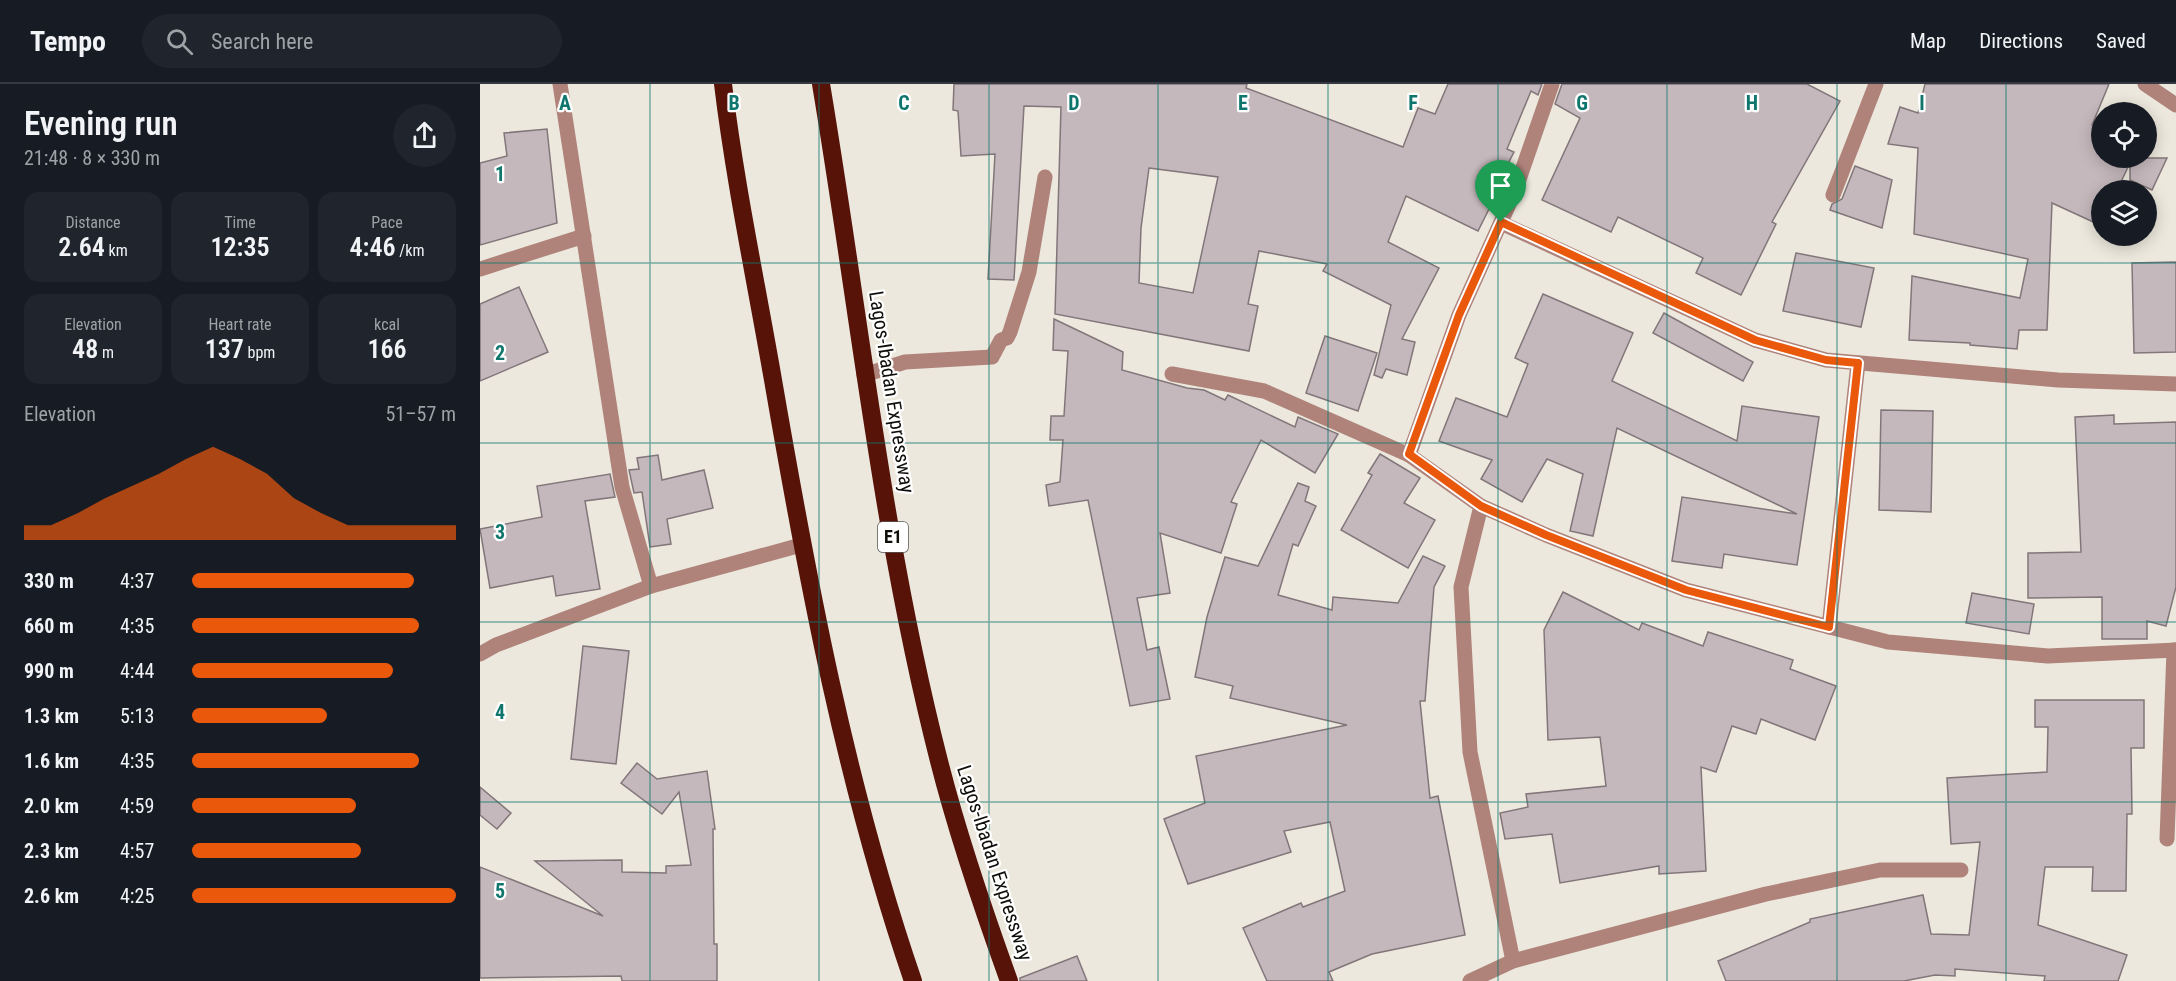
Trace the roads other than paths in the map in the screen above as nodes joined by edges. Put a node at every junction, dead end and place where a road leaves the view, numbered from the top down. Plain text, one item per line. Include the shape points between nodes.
1 (560, 84) edge
2 (723, 84) edge
3 (821, 84) edge
4 (1552, 84) edge
5 (1876, 84) edge
6 (2145, 84) edge
7 (2176, 105) edge
8 (1045, 177) dead end
9 (1833, 195) dead end
10 (1501, 222) junction
11 (584, 236) junction
12 (480, 269) edge
13 (1858, 363) junction
14 (1172, 374) dead end
15 (864, 375) junction
16 (2176, 384) edge
17 (1409, 454) junction
18 (1481, 506) junction
19 (801, 545) junction
20 (651, 586) junction
21 (1829, 627) junction
22 (2175, 650) edge
23 (480, 654) edge
24 (2167, 839) dead end
25 (1961, 870) dead end
26 (1514, 961) junction
27 (913, 981) edge
28 (1009, 981) edge
29 (1470, 981) edge

1 - 11 street
2 - 19 highway
3 - 15 highway, Lagos-Ibadan Expressway / E1
4 - 10 street
5 - 9 street
6 - 7 street
8 - 15 street via 1029,272 1010,332 992,357 905,362
10 - 13 street via 1755,340 1826,360
10 - 17 street via 1459,315
11 - 12 street
11 - 20 street via 622,487
13 - 16 street via 2058,380
13 - 21 street
14 - 17 street via 1264,391
15 - 28 highway, Lagos-Ibadan Expressway / E1 via 903,593 939,761 977,893
17 - 18 street
18 - 21 street via 1686,590
18 - 26 street via 1461,587 1470,752
19 - 20 street
19 - 27 highway via 849,766
20 - 23 street
21 - 22 street via 1888,642 2048,656
22 - 24 street
25 - 26 street via 1880,870 1766,894
26 - 29 street

